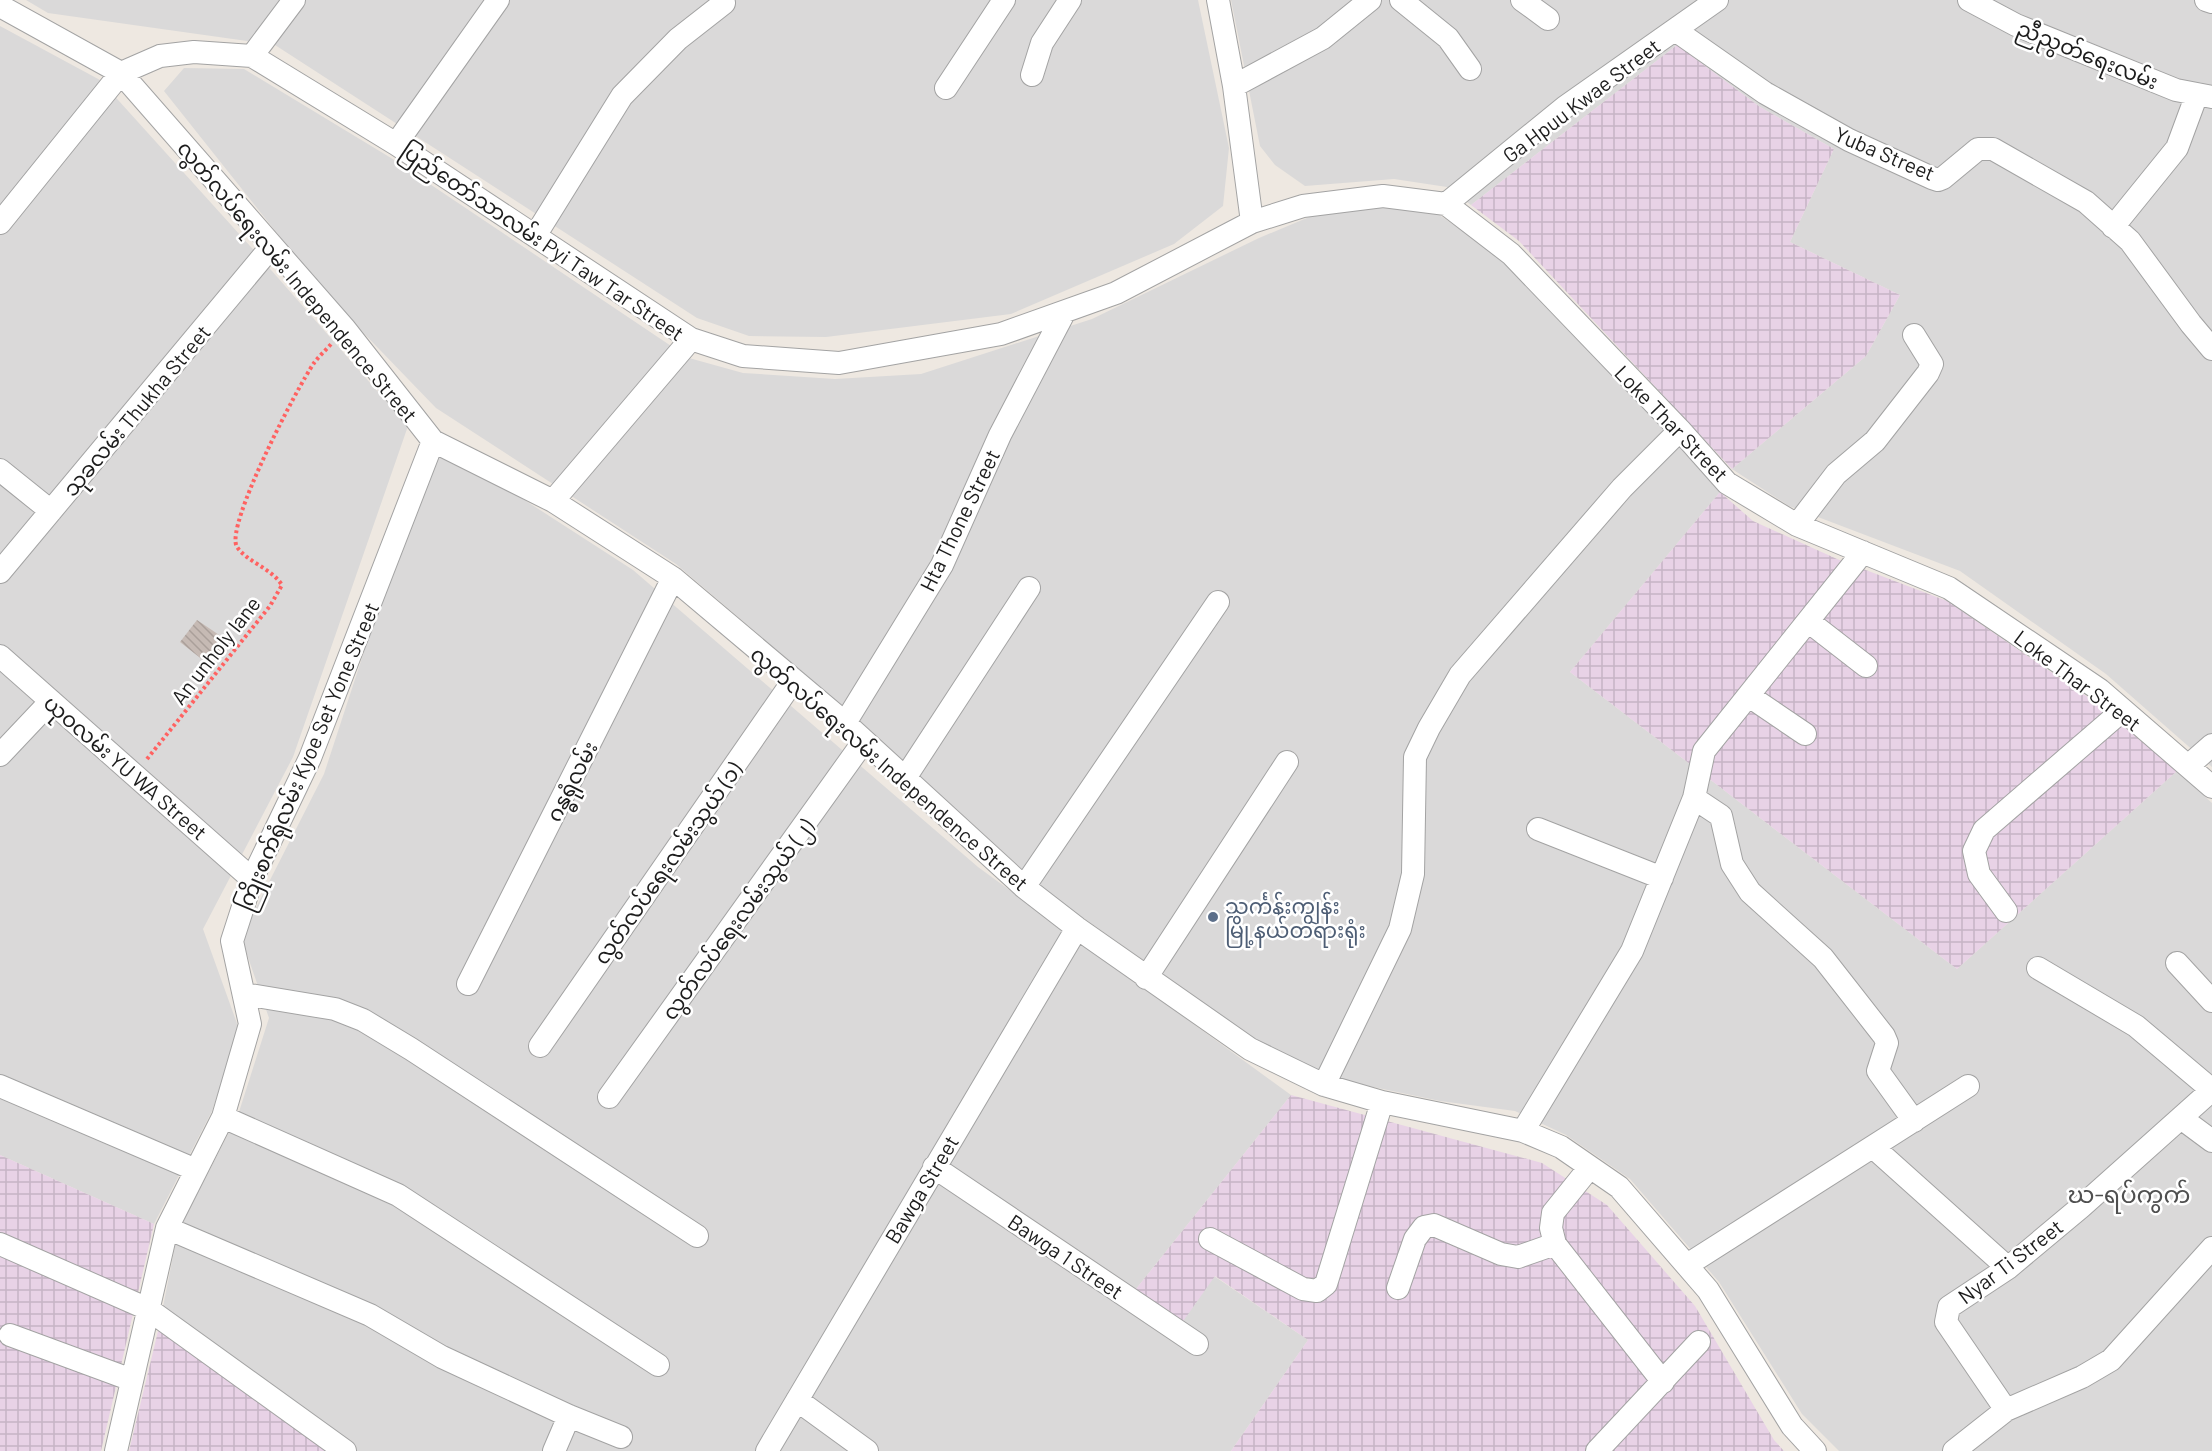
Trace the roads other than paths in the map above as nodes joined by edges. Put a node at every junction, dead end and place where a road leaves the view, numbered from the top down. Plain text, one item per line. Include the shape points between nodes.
1 (294, 0) edge
2 (498, 0) edge
3 (1005, 0) edge
4 (1070, 0) edge
5 (1218, 0) edge
6 (1370, 0) edge
7 (1401, 0) edge
8 (1522, 0) edge
9 (1717, 0) edge
10 (1969, 0) edge
11 (2206, 0) edge
12 (2212, 2) edge
13 (724, 3) dead end
14 (0, 6) edge
15 (1548, 19) dead end
16 (1675, 30) junction
17 (252, 56) junction
18 (1470, 69) dead end
19 (121, 74) junction
20 (1032, 75) dead end
21 (1234, 86) junction
22 (946, 88) dead end
23 (2204, 95) edge
24 (396, 144) junction
25 (1446, 204) junction
26 (1252, 222) junction
27 (0, 223) edge
28 (2113, 227) junction
29 (536, 236) junction
30 (271, 247) junction
31 (1064, 312) junction
32 (1914, 335) dead end
33 (691, 339) junction
34 (2212, 349) edge
35 (1680, 430) junction
36 (433, 441) junction
37 (0, 470) edge
38 (553, 501) junction
39 (51, 511) junction
40 (1797, 525) junction
41 (1863, 552) junction
42 (0, 572) edge
43 (673, 578) junction
44 (1029, 588) dead end
45 (1218, 602) dead end
46 (1808, 621) junction
47 (0, 656) edge
48 (1866, 666) dead end
49 (793, 681) junction
50 (1749, 696) junction
51 (51, 702) junction
52 (2124, 711) junction
53 (845, 723) junction
54 (1805, 734) dead end
55 (864, 741) junction
56 (2212, 745) edge
57 (0, 755) edge
58 (1287, 762) dead end
59 (2188, 766) junction
60 (905, 778) junction
61 (2212, 787) edge
62 (1694, 798) junction
63 (1538, 829) dead end
64 (1662, 878) junction
65 (252, 879) junction
66 (1024, 887) junction
67 (2006, 911) dead end
68 (1077, 928) junction
69 (2177, 963) dead end
70 (2038, 968) dead end
71 (1146, 978) junction
72 (468, 984) dead end
73 (244, 994) junction
74 (2212, 1001) edge
75 (540, 1046) dead end
76 (1324, 1085) junction
77 (0, 1086) edge
78 (1968, 1086) dead end
79 (2212, 1090) edge
80 (609, 1097) dead end
81 (1382, 1102) junction
82 (223, 1117) junction
83 (2181, 1118) junction
84 (1914, 1121) junction
85 (1523, 1131) junction
86 (2212, 1141) edge
87 (1873, 1147) junction
88 (934, 1167) junction
89 (1590, 1167) junction
90 (196, 1170) junction
91 (167, 1228) junction
92 (697, 1236) dead end
93 (1210, 1239) dead end
94 (0, 1244) edge
95 (1556, 1244) junction
96 (2212, 1248) edge
97 (1687, 1265) junction
98 (2008, 1268) junction
99 (1398, 1288) dead end
100 (148, 1309) junction
101 (10, 1335) dead end
102 (1700, 1342) dead end
103 (1197, 1344) dead end
104 (658, 1365) dead end
105 (132, 1380) junction
106 (1663, 1382) junction
107 (797, 1400) junction
108 (2006, 1410) junction
109 (569, 1416) junction
110 (621, 1437) dead end
111 (116, 1451) edge
112 (345, 1451) edge
113 (554, 1451) edge
114 (766, 1451) edge
115 (867, 1451) edge
116 (1597, 1451) edge
117 (1815, 1451) edge
118 (1954, 1451) edge

1 - 17 street
2 - 24 street
3 - 22 street
4 - 20 street via 1042,43
5 - 21 street
6 - 21 street via 1323,38
7 - 18 street via 1448,38
8 - 15 street
9 - 16 street, Ga Hpuu Kwae Street
10 - 23 street, ညီညွတ်ရေးလမ်း via 2016,25 2176,90
11 - 12 street
13 - 29 street via 678,39 622,96
14 - 19 street, လွတ်လပ်ရေးလမ်း Independence Street
16 - 25 street, Ga Hpuu Kwae Street via 1565,107
16 - 28 street, Yuba Street via 1765,93 1848,140 1932,178 1943,178 1978,149 1993,149 2086,202
17 - 19 street, ပြည်တော်သာလမ်း Pyi Taw Tar Street via 194,52 160,56
17 - 24 street, ပြည်တော်သာလမ်း Pyi Taw Tar Street
19 - 27 street
19 - 30 street, လွတ်လပ်ရေးလမ်း Independence Street
21 - 26 street
23 - 28 street via 2177,148
24 - 29 street, ပြည်တော်သာလမ်း Pyi Taw Tar Street
25 - 26 street via 1383,196 1303,206
25 - 35 street, Loke Thar Street via 1511,254
26 - 31 street, ပြည်တော်သာလမ်း Pyi Taw Tar Street via 1116,293
28 - 34 street, Yuba Street via 2130,241
29 - 33 street, ပြည်တော်သာလမ်း Pyi Taw Tar Street
30 - 36 street, လွတ်လပ်ရေးလမ်း Independence Street via 345,329
30 - 39 street, သုခလမ်း Thukha Street
31 - 33 street, ပြည်တော်သာလမ်း Pyi Taw Tar Street via 1001,334 839,363 743,356
31 - 53 street, Hta Thone Street via 1000,435 942,565
32 - 40 street via 1930,358 1928,373 1875,441 1836,474
33 - 38 street
35 - 40 street, Loke Thar Street via 1726,483
35 - 76 street via 1622,488 1460,675 1429,728 1414,757 1413,874 1400,929
36 - 38 street, လွတ်လပ်ရေးလမ်း Independence Street
36 - 65 street, ကြိုးစက်ရုံလမ်း Kyoe Set Yone Street via 310,758
37 - 39 street
38 - 43 street, လွတ်လပ်ရေးလမ်း Independence Street
39 - 42 street, သုခလမ်း Thukha Street
40 - 41 street, Loke Thar Street
41 - 46 street
41 - 52 street, Loke Thar Street via 1949,588 2100,690
43 - 49 street, လွတ်လပ်ရေးလမ်း Independence Street
43 - 72 street, ဂန္ဓရုံလမ်း
44 - 60 street
45 - 66 street
46 - 48 street
46 - 50 street
47 - 51 street, ယုဝလမ်း YU WA Street
49 - 53 street, လွတ်လပ်ရေးလမ်း Independence Street
49 - 75 street, လွတ်လပ်ရေးလမ်းသွယ် (၁)
50 - 54 street
50 - 62 street via 1704,751
51 - 57 street
51 - 65 street, ယုဝလမ်း YU WA Street
52 - 59 street, Loke Thar Street
52 - 67 street via 1984,830 1974,851 1979,874
53 - 55 street, လွတ်လပ်ရေးလမ်း Independence Street
55 - 60 street, လွတ်လပ်ရေးလမ်း Independence Street
55 - 80 street, လွတ်လပ်ရေးလမ်းသွယ် (၂)
56 - 59 street
58 - 71 street
59 - 61 street, Loke Thar Street
60 - 66 street, လွတ်လပ်ရေးလမ်း Independence Street
62 - 64 street
62 - 84 street via 1721,816 1732,864 1750,892 1822,958 1884,1036 1887,1043 1878,1071
63 - 64 street
64 - 85 street via 1632,951
65 - 73 street, ကြိုးစက်ရုံလမ်း Kyoe Set Yone Street via 232,941
66 - 68 street, လွတ်လပ်ရေးလမ်း Independence Street
68 - 71 street, လွတ်လပ်ရေးလမ်း Independence Street
68 - 88 street, Bawga Street
69 - 74 street
70 - 79 street via 2136,1026
71 - 76 street, လွတ်လပ်ရေးလမ်း Independence Street via 1250,1049
73 - 82 street, ကြိုးစက်ရုံလမ်း Kyoe Set Yone Street via 250,1024
73 - 92 street via 335,1010 363,1020
76 - 81 street, လွတ်လပ်ရေးလမ်း Independence Street
77 - 90 street
78 - 84 street
79 - 83 street, Nyar Ti Street
81 - 85 street, လွတ်လပ်ရေးလမ်း Independence Street
81 - 93 street via 1326,1284 1317,1291 1303,1289
82 - 90 street, ကြိုးစက်ရုံလမ်း Kyoe Set Yone Street
82 - 104 street via 398,1195
83 - 86 street
83 - 98 street, Nyar Ti Street
84 - 87 street
85 - 89 street, လွတ်လပ်ရေးလမ်း Independence Street via 1561,1147
87 - 97 street
87 - 98 street
88 - 103 street, Bawga 1 Street
88 - 107 street, Bawga Street
89 - 95 street via 1553,1213 1551,1228
89 - 97 street, လွတ်လပ်ရေးလမ်း Independence Street via 1619,1187
90 - 91 street, ကြိုးစက်ရုံလမ်း Kyoe Set Yone Street
91 - 100 street, ကြိုးစက်ရုံလမ်း Kyoe Set Yone Street
91 - 109 street via 370,1315 442,1357
94 - 100 street
95 - 99 street via 1518,1257 1501,1254 1434,1225 1424,1227 1415,1239
95 - 106 street
96 - 108 street via 2111,1360
97 - 117 street, လွတ်လပ်ရေးလမ်း Independence Street via 1708,1290 1792,1426
98 - 108 street, Nyar Ti Street via 1949,1307 1946,1314 1946,1322
100 - 105 street, ကြိုးစက်ရုံလမ်း Kyoe Set Yone Street
100 - 112 street
101 - 105 street
102 - 106 street
105 - 111 street, ကြိုးစက်ရုံလမ်း Kyoe Set Yone Street
106 - 116 street
107 - 114 street, Bawga Street
107 - 115 street
108 - 118 street
109 - 110 street
109 - 113 street

